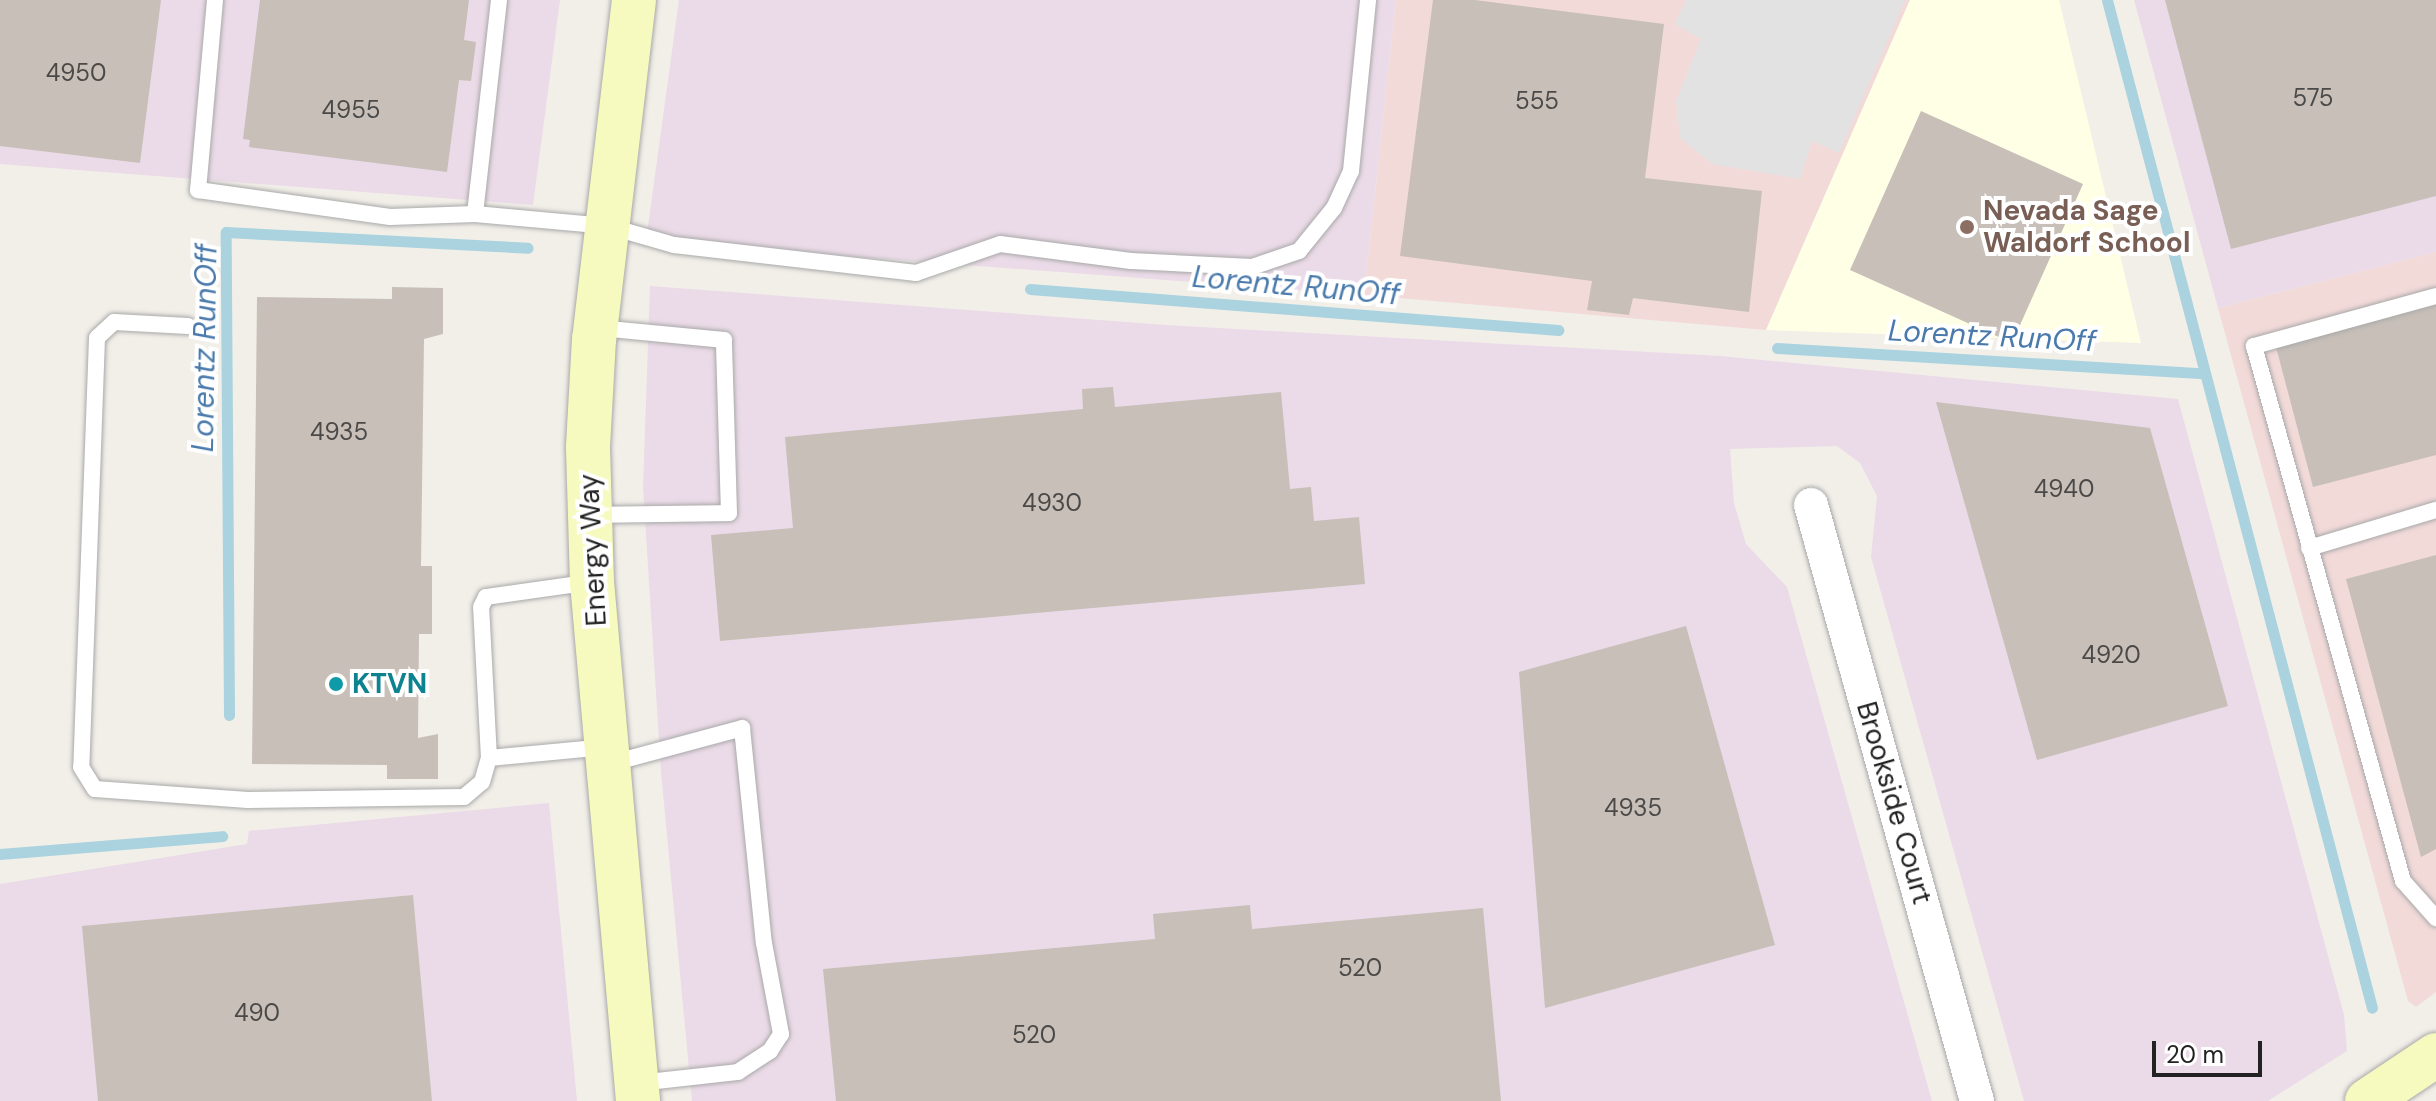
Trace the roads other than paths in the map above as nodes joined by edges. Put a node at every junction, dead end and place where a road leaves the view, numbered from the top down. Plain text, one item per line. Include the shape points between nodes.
1 (215, 0) edge
2 (499, 0) edge
3 (634, 0) edge
4 (1368, 0) edge
5 (475, 214) junction
6 (608, 226) junction
7 (2436, 296) edge
8 (188, 326) dead end
9 (596, 328) junction
10 (1811, 505) dead end
11 (2436, 510) edge
12 (590, 515) junction
13 (2309, 548) junction
14 (592, 582) junction
15 (608, 755) junction
16 (489, 758) junction
17 (2436, 918) edge
18 (2436, 1055) edge
19 (637, 1092) edge
20 (1977, 1101) edge
21 (2367, 1101) edge

1 - 5 lane via 198,190 390,217
2 - 5 lane
3 - 6 street, Energy Way
4 - 6 lane via 1351,171 1334,208 1299,251 1252,267 1131,261 1000,244 916,273 674,245
5 - 6 lane
6 - 9 street, Energy Way
7 - 13 lane via 2254,346
8 - 16 lane via 114,322 97,338 81,767 95,789 248,800 464,797 482,782
9 - 12 street, Energy Way
9 - 12 lane via 724,340 729,513
10 - 20 street, Brookside Court
11 - 13 lane
12 - 14 street, Energy Way
13 - 17 lane via 2403,881
14 - 15 street, Energy Way
14 - 16 lane via 486,597 481,607
15 - 16 lane
15 - 19 street, Energy Way
15 - 19 lane via 742,728 764,943 781,1034 770,1051 738,1072
18 - 21 street

